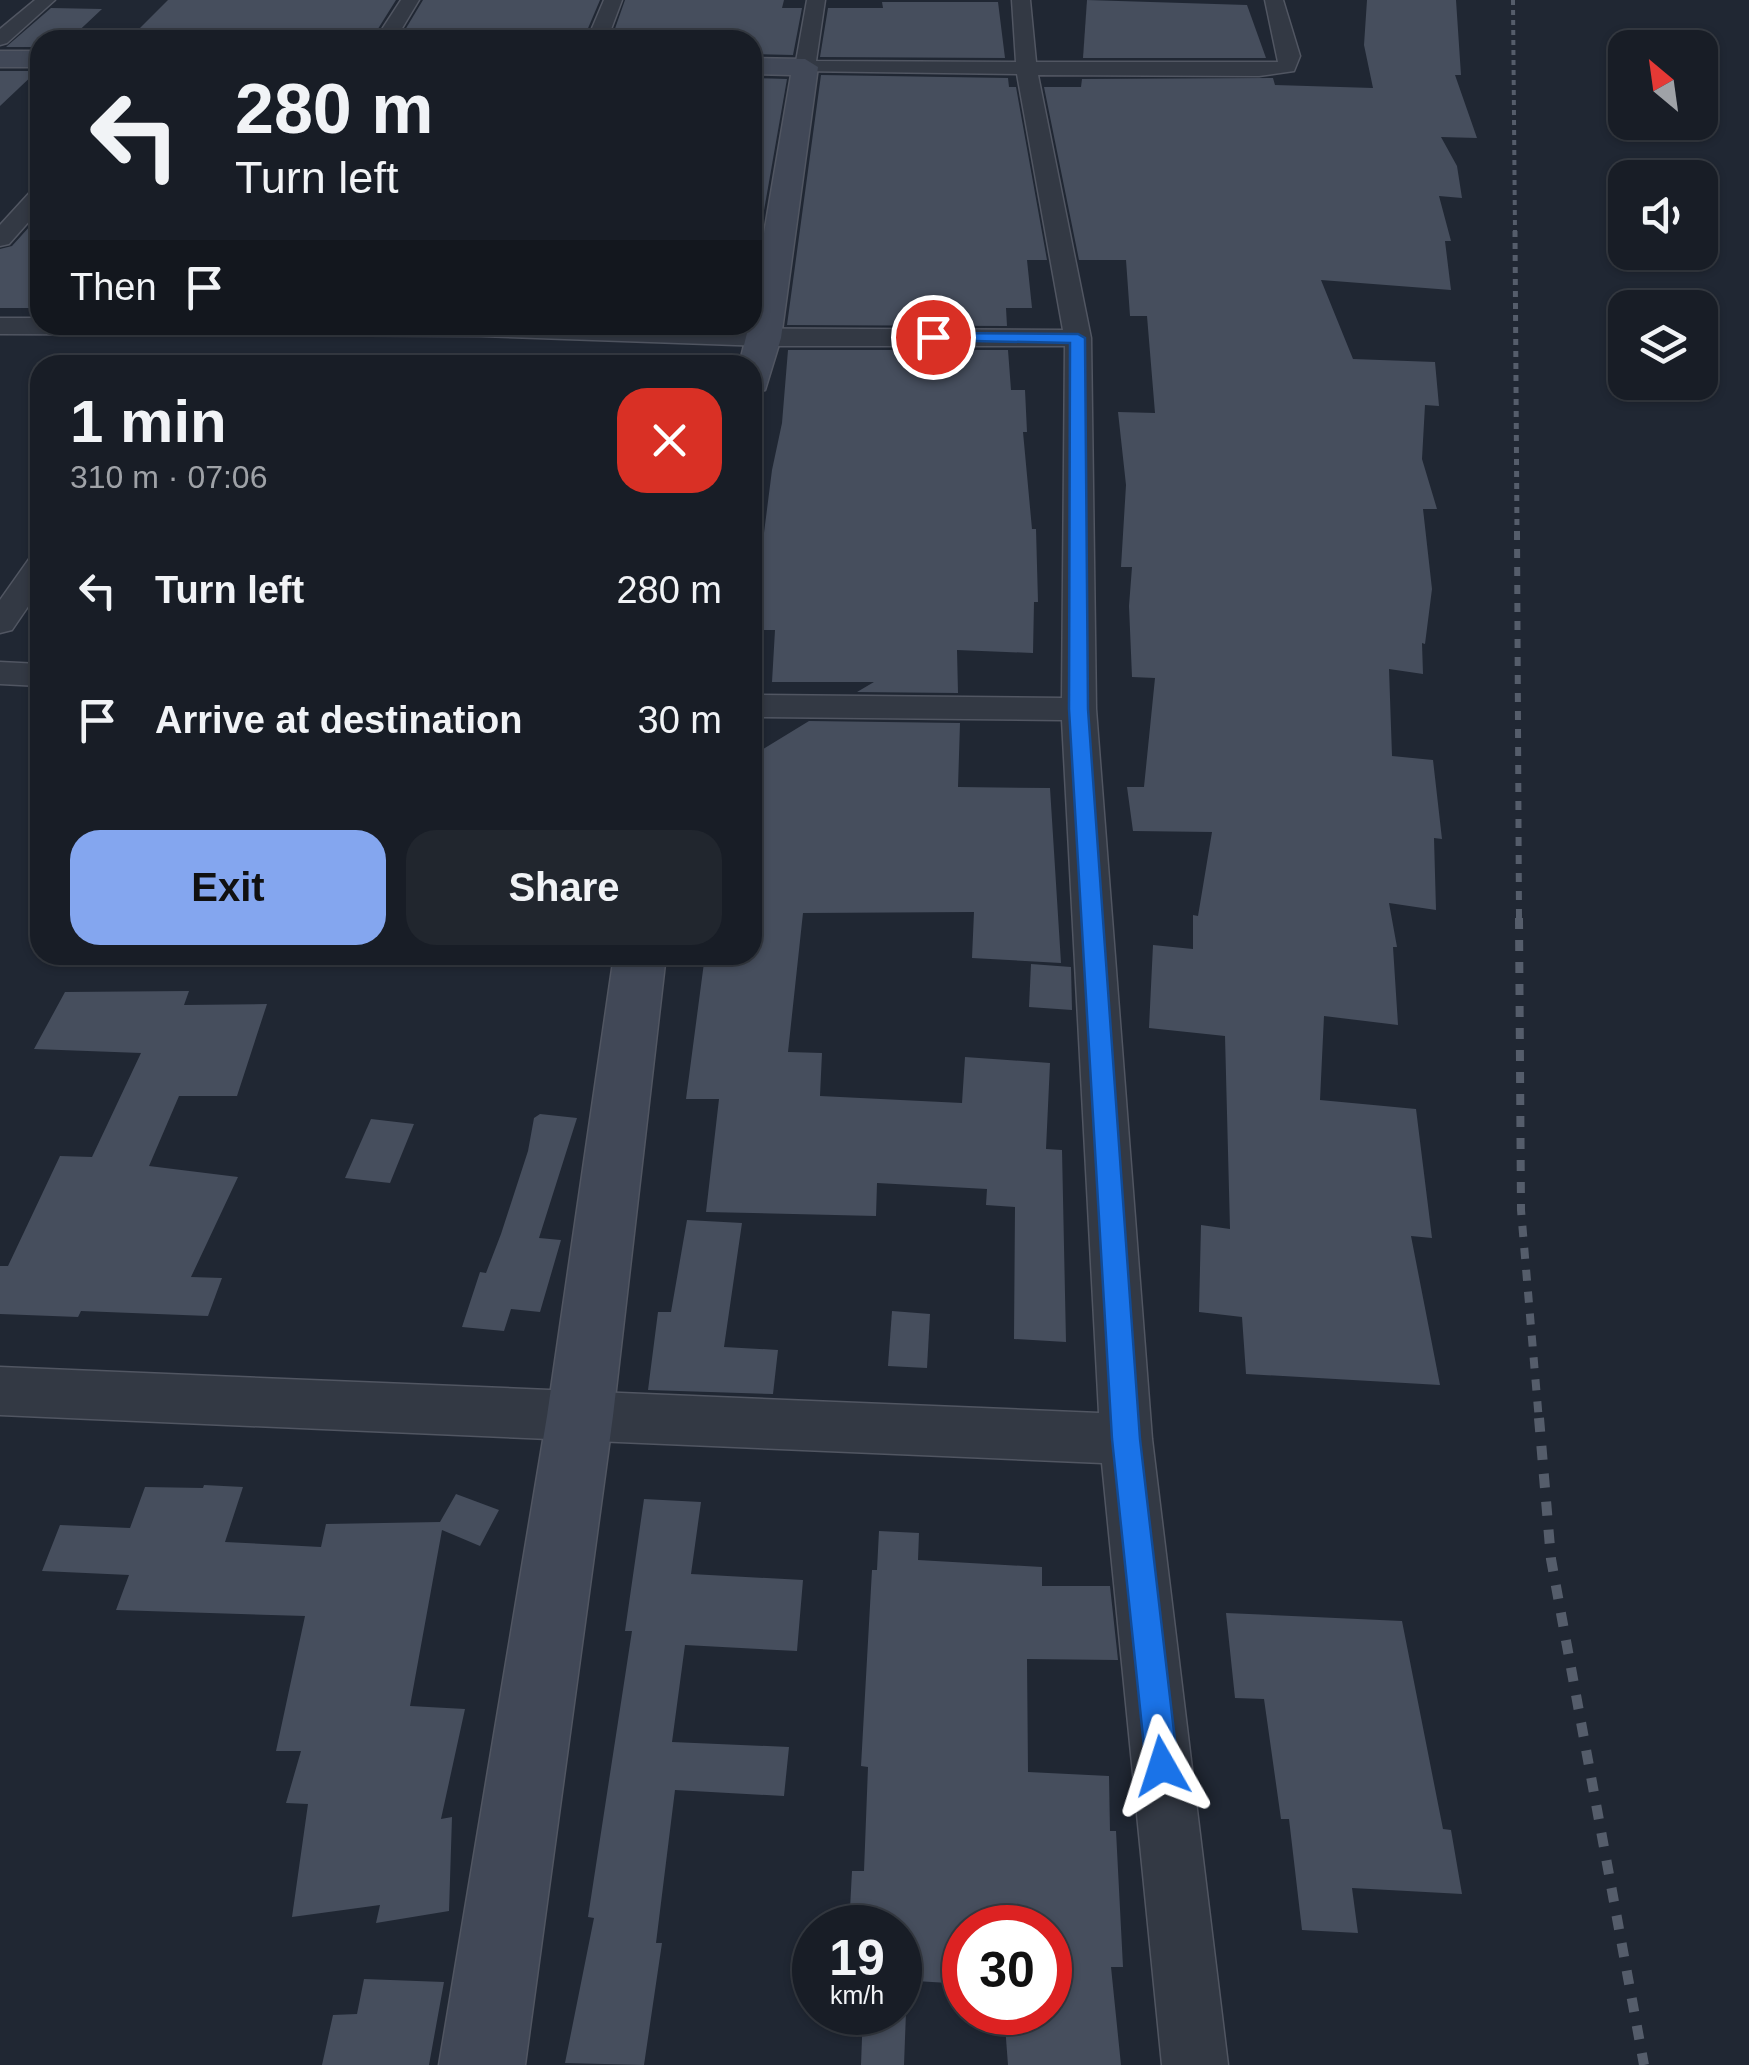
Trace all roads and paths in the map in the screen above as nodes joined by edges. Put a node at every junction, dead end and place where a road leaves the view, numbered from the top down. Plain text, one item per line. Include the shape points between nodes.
1 (46, 0) edge
2 (410, 0) edge
3 (613, 0) edge
4 (816, 0) edge
5 (1021, 0) edge
6 (1274, 0) edge
7 (392, 30) edge
8 (601, 30) edge
9 (0, 38) edge
10 (0, 59) edge
11 (30, 59) edge
12 (762, 66) edge
13 (805, 66) junction
14 (1026, 67) junction
15 (30, 206) edge
16 (0, 239) edge
17 (0, 326) edge
18 (30, 326) edge
19 (201, 335) edge
20 (687, 335) edge
21 (764, 338) junction
22 (1078, 338) junction
23 (189, 353) dead end
24 (759, 355) edge
25 (30, 580) edge
26 (0, 623) edge
27 (0, 673) edge
28 (30, 674) edge
29 (762, 706) edge
30 (1079, 709) junction
31 (639, 965) edge
32 (0, 1391) edge
33 (580, 1416) junction
34 (1126, 1439) junction
35 (482, 2065) edge
36 (1195, 2065) edge

1 - 9 street
2 - 7 street
3 - 8 street
4 - 13 street
5 - 14 street
6 - 14 street via 1290,56 1286,67
10 - 11 street
12 - 13 street
13 - 14 street
13 - 21 street
14 - 22 street
15 - 16 street
17 - 18 street
19 - 23 street
20 - 21 street
21 - 22 street
21 - 24 street
22 - 30 street
25 - 26 street
27 - 28 street
29 - 30 street
30 - 34 street
31 - 33 street
32 - 33 street
33 - 34 street
33 - 35 street
34 - 36 street

